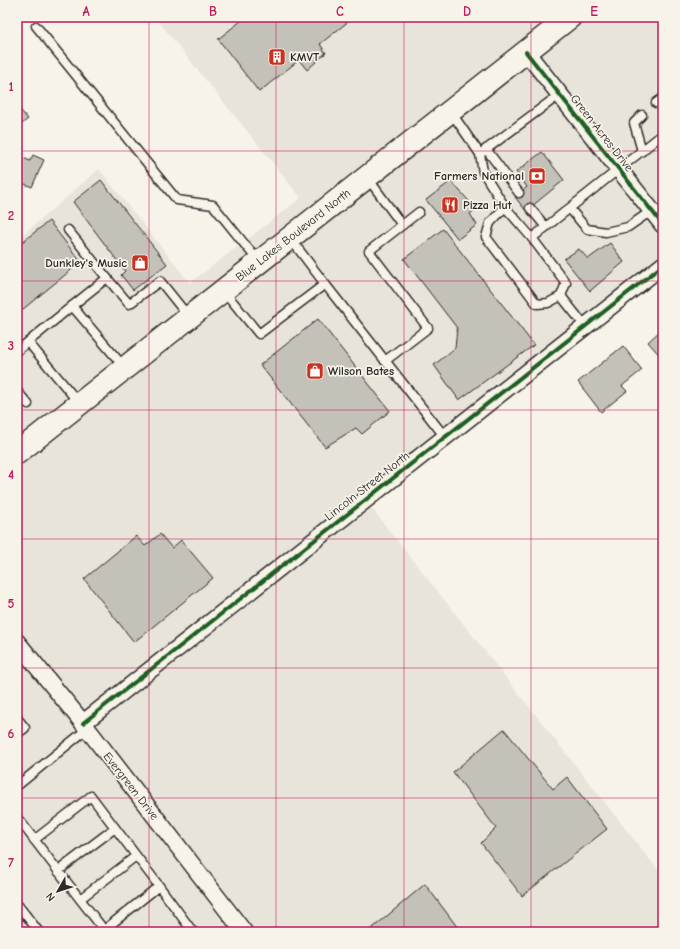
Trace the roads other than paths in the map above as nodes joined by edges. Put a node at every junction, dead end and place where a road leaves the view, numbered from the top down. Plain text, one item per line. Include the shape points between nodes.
1 (570, 17) edge
2 (661, 17) edge
3 (663, 20) edge
4 (36, 26) dead end
5 (526, 52) junction
6 (559, 95) junction
7 (663, 98) edge
8 (656, 103) dead end
9 (450, 111) junction
10 (642, 115) dead end
11 (663, 134) edge
12 (483, 151) junction
13 (642, 151) junction
14 (619, 170) junction
15 (367, 177) junction
16 (519, 193) dead end
17 (505, 207) junction
18 (530, 208) dead end
19 (570, 208) junction
20 (651, 211) junction
21 (419, 212) dead end
22 (402, 225) junction
23 (663, 225) edge
24 (546, 227) junction
25 (68, 230) dead end
26 (289, 238) junction
27 (532, 238) junction
28 (258, 262) junction
29 (663, 265) edge
30 (107, 278) junction
31 (324, 284) junction
32 (223, 290) junction
33 (561, 296) junction
34 (72, 306) junction
35 (189, 317) junction
36 (585, 326) junction
37 (28, 342) junction
38 (17, 351) edge
39 (385, 361) junction
40 (124, 368) junction
41 (17, 391) edge
42 (80, 403) junction
43 (28, 404) dead end
44 (445, 437) junction
45 (20, 444) edge
46 (17, 642) edge
47 (17, 718) edge
48 (85, 726) junction
49 (17, 734) edge
50 (17, 786) edge
51 (18, 821) edge
52 (115, 828) junction
53 (34, 840) junction
54 (136, 856) junction
55 (58, 871) junction
56 (159, 886) junction
57 (80, 900) junction
58 (17, 904) edge
59 (105, 931) edge
60 (39, 932) edge
61 (194, 932) edge
62 (244, 932) edge

1 - 5 main road, Blue Lakes Boulevard North
2 - 3 lane
4 - 28 lane via 177,200 213,205
5 - 6 street, Green Acres Drive
5 - 9 main road, Blue Lakes Boulevard North
6 - 12 lane
6 - 14 street, Green Acres Drive
7 - 8 lane
9 - 12 lane
9 - 15 main road, Blue Lakes Boulevard North
10 - 13 lane via 634,122
11 - 13 lane
12 - 16 lane
12 - 17 lane via 483,172
13 - 14 lane
14 - 19 lane
14 - 20 street, Green Acres Drive
15 - 22 lane
15 - 26 main road, Blue Lakes Boulevard North
17 - 27 lane
17 - 33 lane via 490,223 486,237 537,304 548,303
18 - 24 lane
19 - 20 lane via 587,229 606,232 628,227
19 - 24 lane
20 - 23 street, Green Acres Drive
21 - 22 lane
22 - 39 lane via 369,251 428,328
24 - 27 lane
25 - 30 lane
26 - 28 main road, Blue Lakes Boulevard North
26 - 31 lane
27 - 33 lane via 566,283
28 - 32 main road, Blue Lakes Boulevard North
29 - 36 street, Lincoln Street North
30 - 34 lane
30 - 35 lane via 129,304 160,281
31 - 32 lane via 259,334
31 - 39 lane
32 - 35 main road, Blue Lakes Boulevard North
33 - 36 lane
34 - 37 lane
34 - 40 lane
35 - 40 main road, Blue Lakes Boulevard North
36 - 44 street, Lincoln Street North
37 - 38 lane
37 - 42 lane
39 - 44 lane
40 - 42 main road, Blue Lakes Boulevard North
41 - 43 lane
42 - 45 main road, Blue Lakes Boulevard North
44 - 48 street, Lincoln Street North
46 - 48 street, Evergreen Drive
47 - 49 lane via 25,728
48 - 50 lane
48 - 62 street, Evergreen Drive
51 - 53 lane
52 - 53 lane via 91,796
52 - 54 lane
52 - 55 lane
53 - 55 lane
54 - 56 lane
54 - 57 lane
55 - 57 lane
56 - 59 lane
56 - 61 lane
57 - 59 lane
58 - 60 lane

